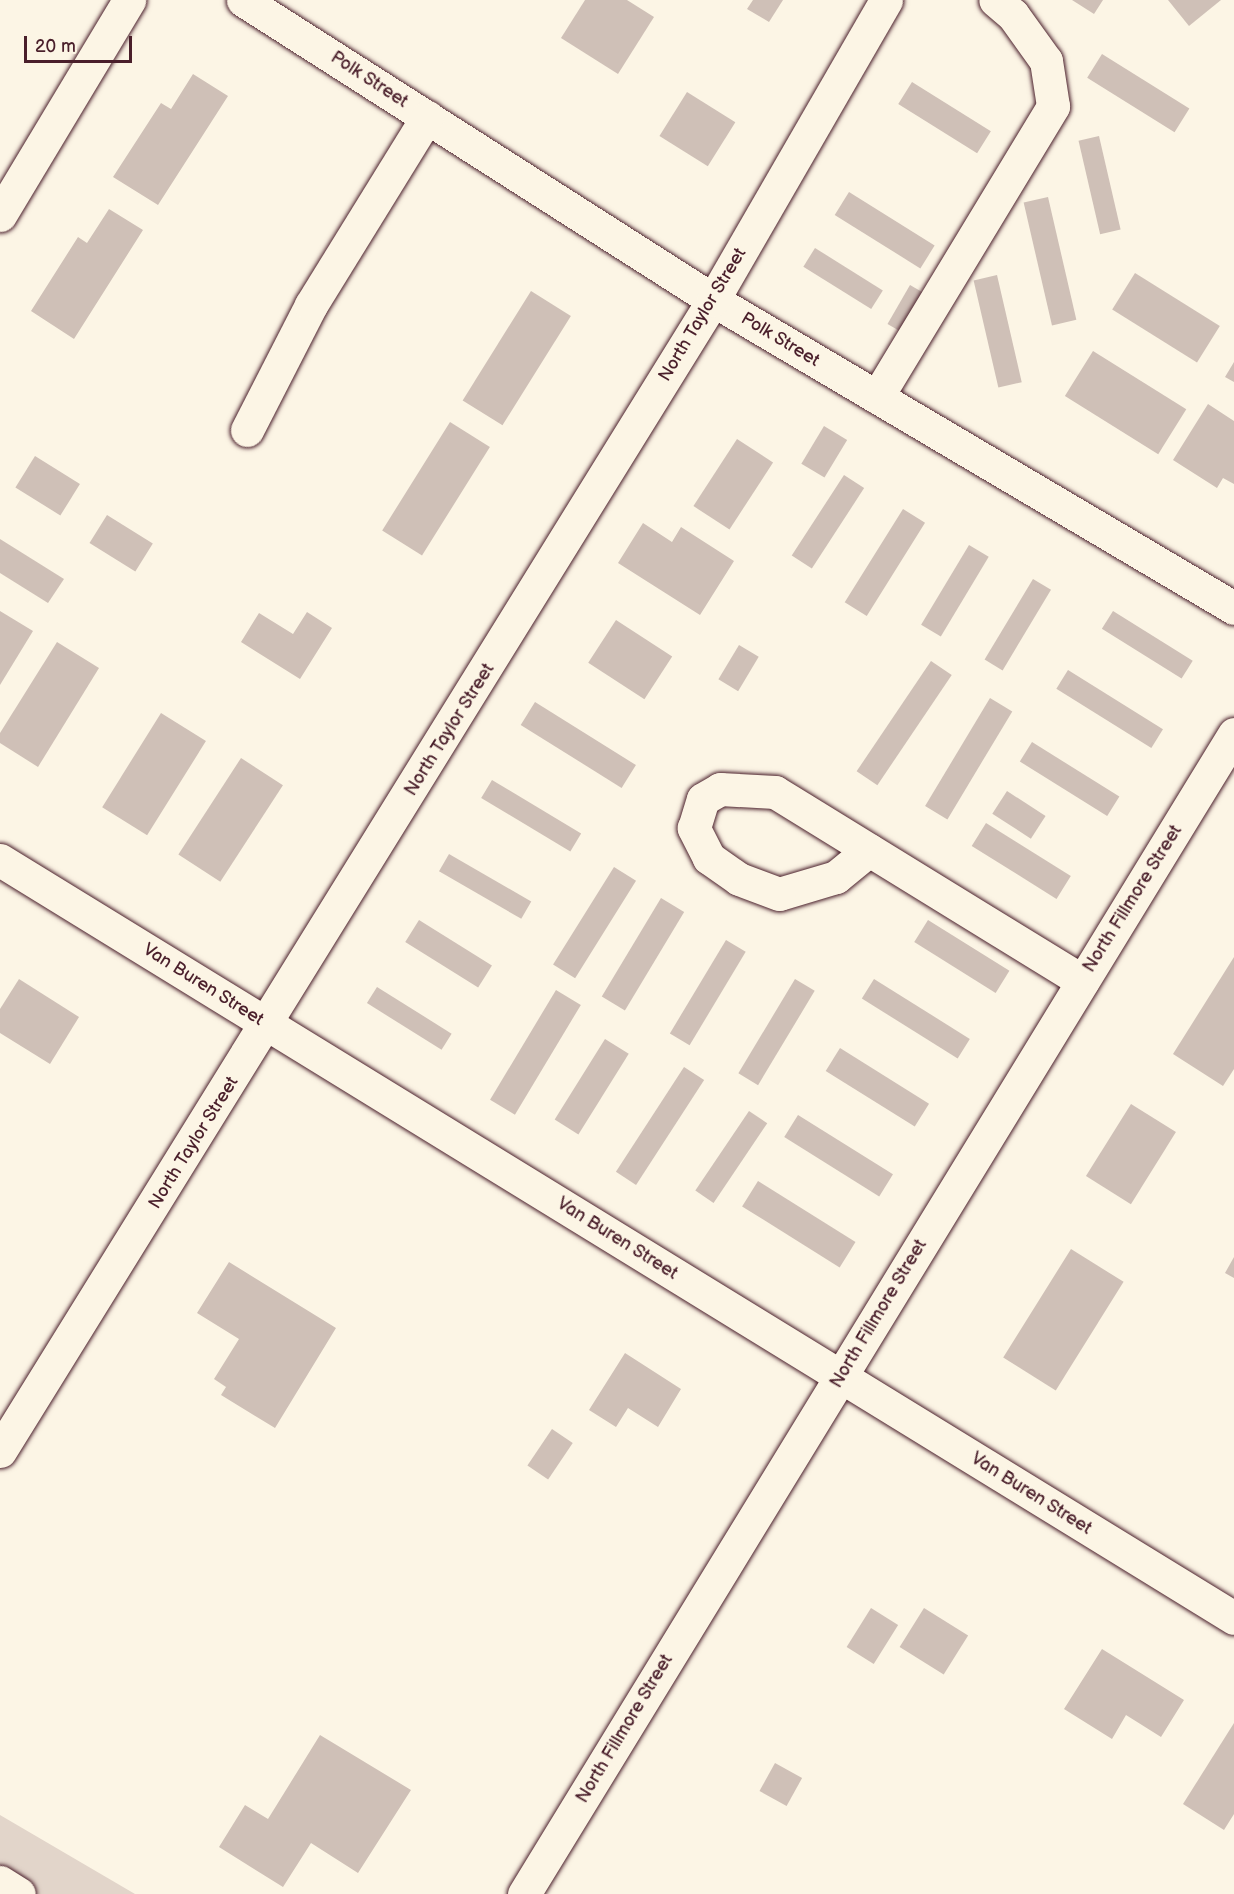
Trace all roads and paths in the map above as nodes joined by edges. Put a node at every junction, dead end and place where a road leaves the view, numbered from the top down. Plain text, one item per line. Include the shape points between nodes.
1 (129, 0) edge
2 (243, 0) edge
3 (886, 0) edge
4 (995, 0) edge
5 (427, 117) junction
6 (0, 215) edge
7 (713, 300) junction
8 (877, 397) junction
9 (247, 430) dead end
10 (1234, 608) edge
11 (1234, 734) edge
12 (869, 850) junction
13 (0, 860) edge
14 (1082, 981) junction
15 (269, 1025) junction
16 (840, 1377) junction
17 (0, 1451) edge
18 (1234, 1618) edge
19 (0, 1882) edge
20 (19, 1894) edge
21 (524, 1894) edge

1 - 6 street
2 - 5 street, Polk Street
3 - 7 street, North Taylor Street
4 - 8 street via 1013,15 1046,61 1053,106
5 - 7 street, Polk Street
5 - 9 street via 311,305
7 - 8 street, Polk Street
7 - 15 street, North Taylor Street
8 - 10 street, Polk Street
11 - 14 street, North Fillmore Street
12 - 12 street via 775,792 720,789 703,799 694,828 709,858 739,879 779,894 836,877
12 - 14 street
13 - 15 street, Van Buren Street
14 - 16 street, North Fillmore Street
15 - 16 street, Van Buren Street
15 - 17 street, North Taylor Street
16 - 18 street, Van Buren Street
16 - 21 street, North Fillmore Street
19 - 20 street

